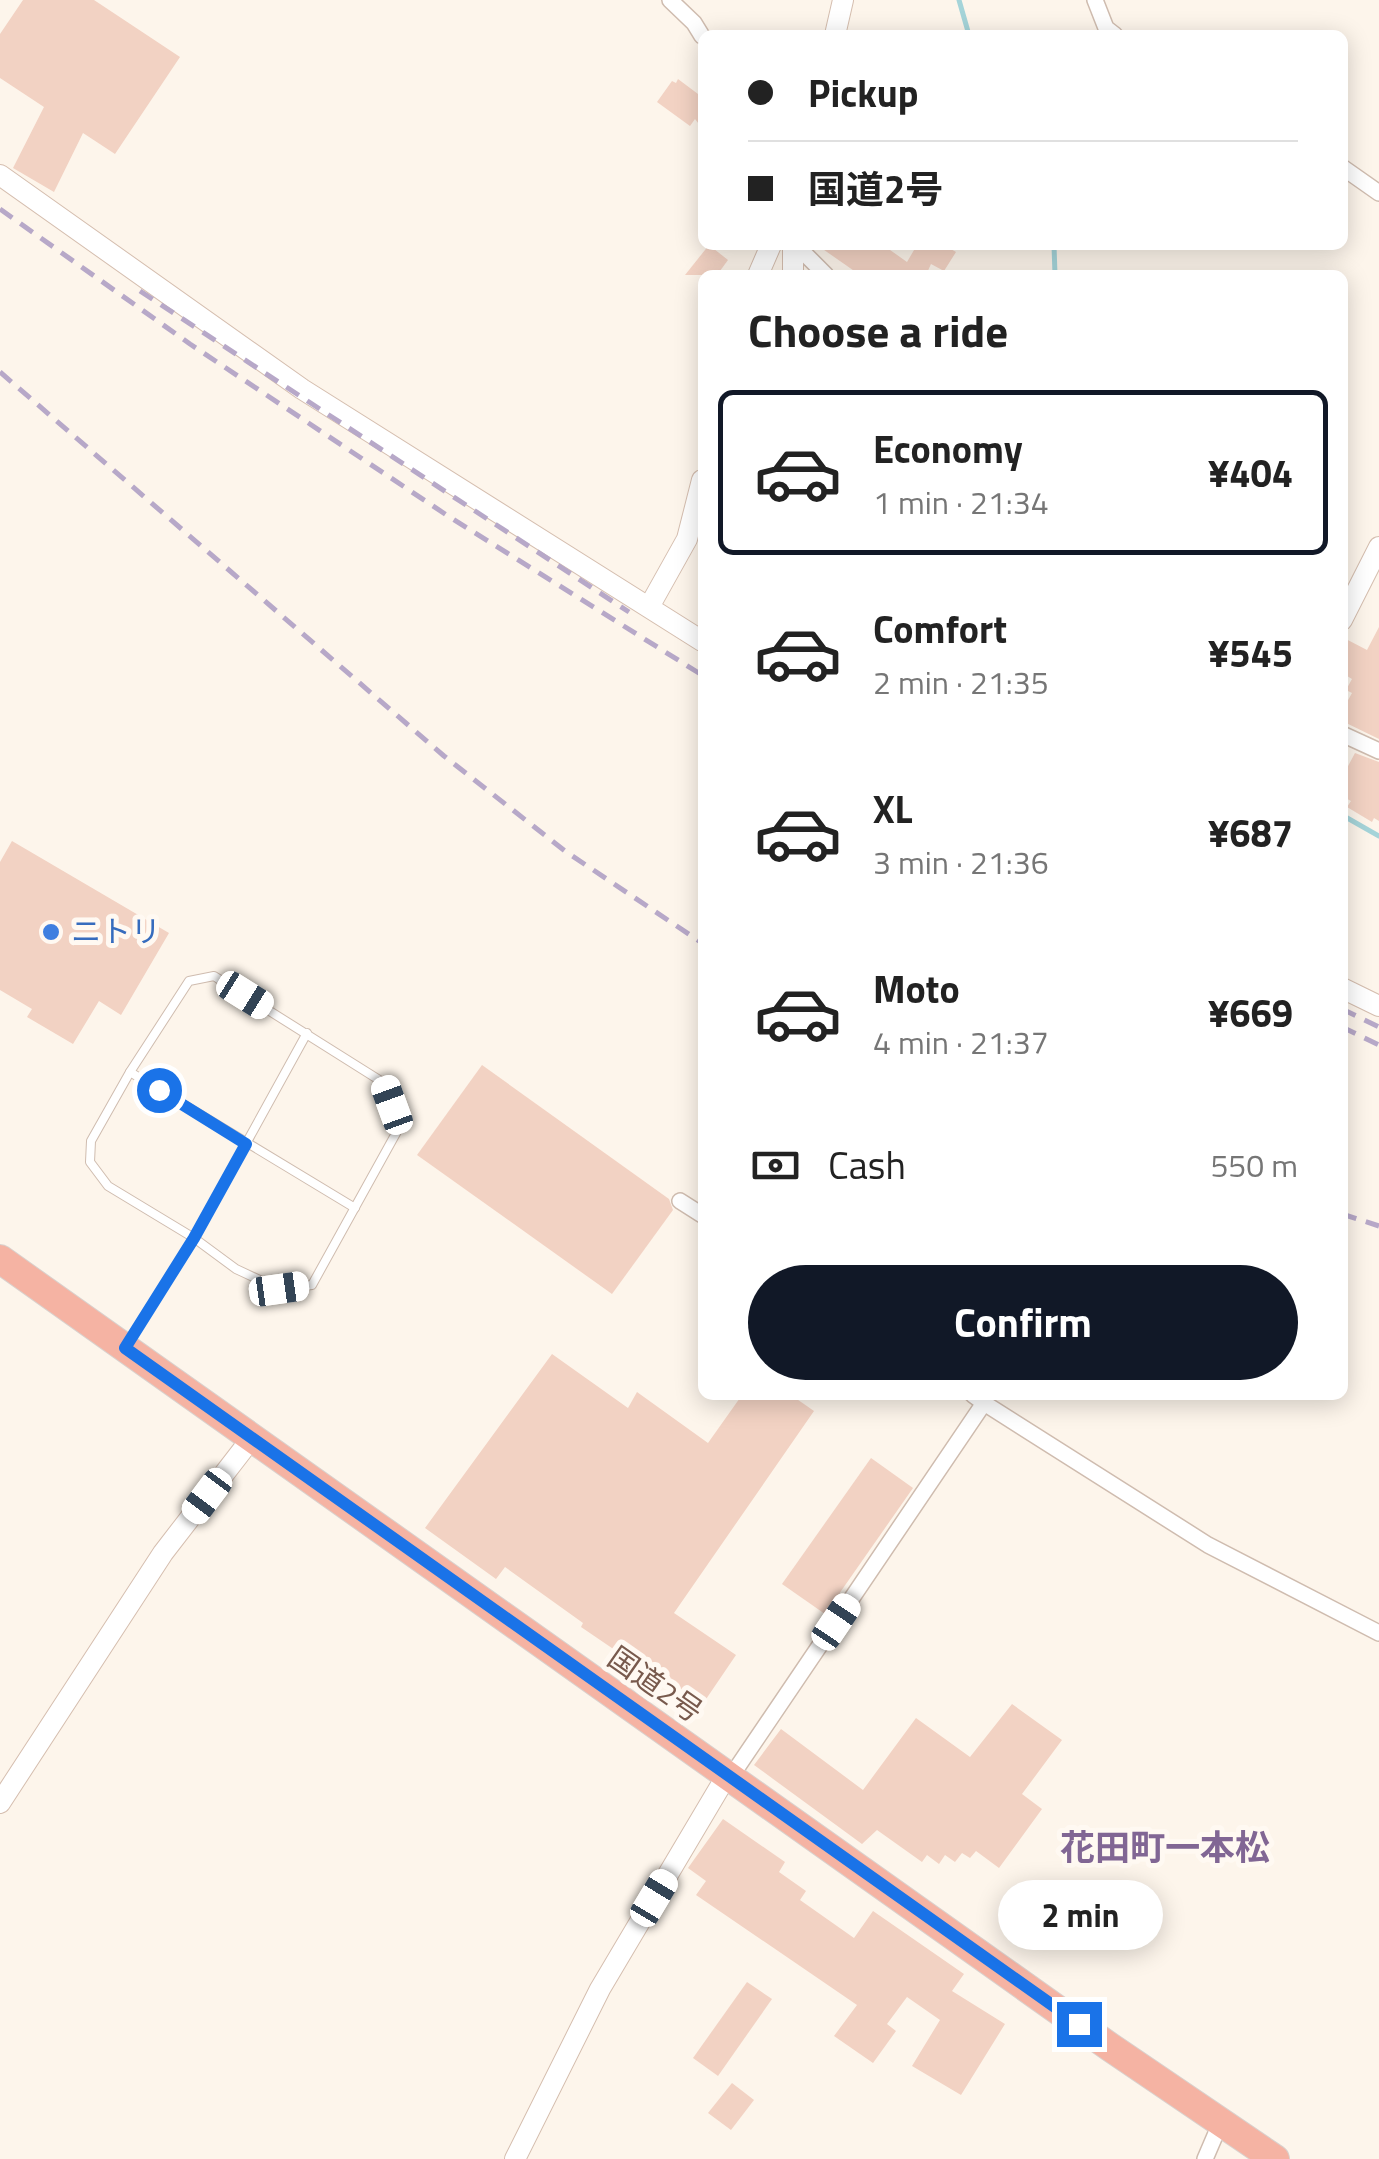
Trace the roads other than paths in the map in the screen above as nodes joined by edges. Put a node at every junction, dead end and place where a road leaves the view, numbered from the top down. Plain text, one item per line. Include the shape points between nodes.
1 (670, 0) edge
2 (843, 0) edge
3 (1095, 0) edge
4 (698, 30) edge
5 (836, 30) edge
6 (1109, 30) edge
7 (1348, 171) edge
8 (0, 175) edge
9 (1379, 193) edge
10 (799, 250) edge
11 (821, 270) edge
12 (698, 501) edge
13 (1379, 547) edge
14 (649, 607) junction
15 (1348, 608) edge
16 (698, 638) edge
17 (1348, 737) edge
18 (1379, 751) edge
19 (1348, 991) edge
20 (1379, 1006) edge
21 (307, 1034) junction
22 (130, 1072) junction
23 (246, 1144) junction
24 (680, 1200) dead end
25 (355, 1208) junction
26 (698, 1212) edge
27 (194, 1238) junction
28 (0, 1260) edge
29 (125, 1348) junction
30 (977, 1400) edge
31 (980, 1400) edge
32 (251, 1439) junction
33 (1379, 1633) edge
34 (728, 1777) junction
35 (0, 1803) edge
36 (1220, 2124) junction
37 (514, 2159) edge
38 (1205, 2159) edge
39 (1274, 2159) edge

1 - 4 street
2 - 5 street
3 - 6 street
7 - 9 street
8 - 14 street via 302,389
10 - 11 street
12 - 14 street via 687,539
13 - 15 street
14 - 16 street
17 - 18 street
19 - 20 street
21 - 22 lane via 214,976 189,982
21 - 23 lane
21 - 25 lane via 384,1083 400,1126
22 - 23 lane
22 - 27 lane via 91,1140 90,1162 108,1186
23 - 25 lane
23 - 27 lane
24 - 26 street
25 - 27 lane via 312,1285 279,1289
27 - 29 lane
28 - 29 highway, 国道2号
29 - 32 highway, 国道2号
30 - 34 street
31 - 33 street via 1208,1545
32 - 34 highway, 国道2号
32 - 35 street via 163,1553
34 - 36 highway, 国道2号
34 - 37 street via 600,1989
36 - 38 street
36 - 39 highway, 国道2号

